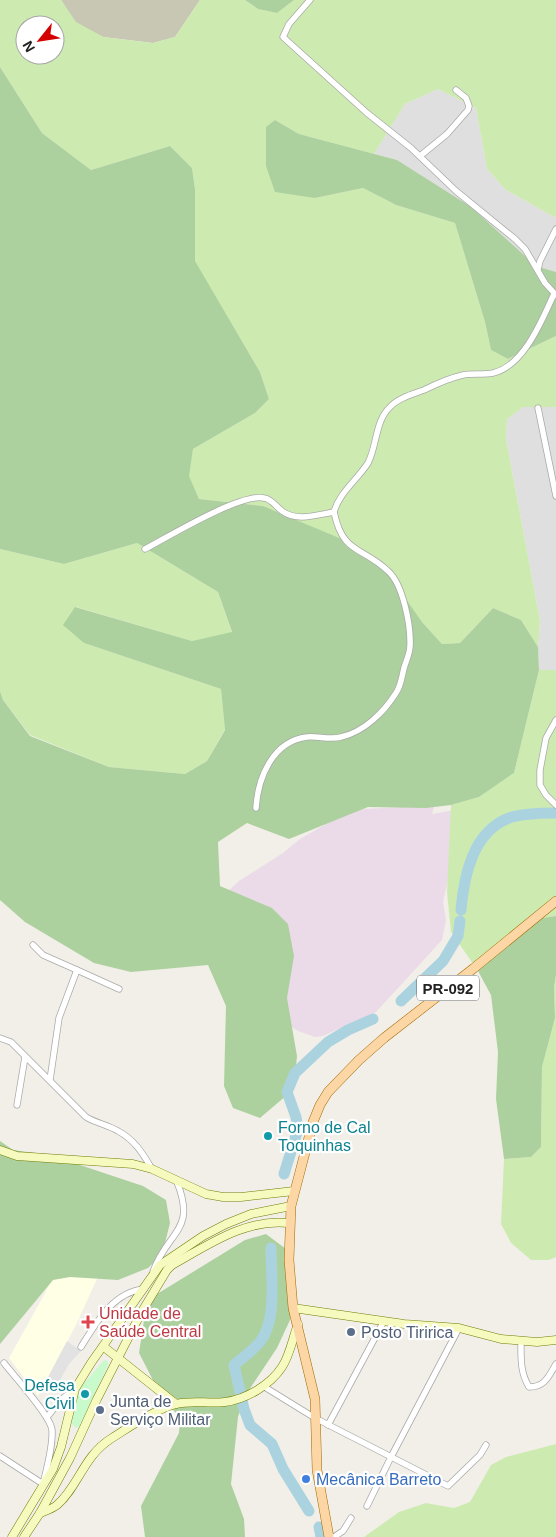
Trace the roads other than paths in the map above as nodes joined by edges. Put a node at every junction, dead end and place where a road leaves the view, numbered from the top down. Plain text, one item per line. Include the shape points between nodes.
1 (310, 0) edge
2 (456, 90) dead end
3 (420, 156) junction
4 (556, 229) edge
5 (538, 269) junction
6 (555, 295) edge
7 (538, 408) dead end
8 (556, 496) edge
9 (334, 512) junction
10 (145, 549) dead end
11 (556, 720) edge
12 (556, 805) edge
13 (256, 808) dead end
14 (556, 901) edge
15 (33, 945) dead end
16 (77, 970) junction
17 (119, 989) dead end
18 (0, 1038) edge
19 (26, 1057) junction
20 (50, 1080) junction
21 (17, 1105) dead end
22 (0, 1150) edge
23 (152, 1169) junction
24 (178, 1182) junction
25 (294, 1191) junction
26 (291, 1206) junction
27 (289, 1223) junction
28 (152, 1275) junction
29 (144, 1289) junction
30 (293, 1308) junction
31 (384, 1321) junction
32 (298, 1323) junction
33 (459, 1328) junction
34 (556, 1340) edge
35 (522, 1341) junction
36 (82, 1347) dead end
37 (104, 1347) junction
38 (118, 1358) junction
39 (4, 1363) dead end
40 (556, 1364) edge
41 (263, 1386) junction
42 (75, 1389) junction
43 (176, 1404) junction
44 (47, 1417) junction
45 (315, 1418) junction
46 (328, 1425) junction
47 (63, 1435) junction
48 (79, 1439) junction
49 (486, 1445) dead end
50 (0, 1456) edge
51 (390, 1457) junction
52 (43, 1484) junction
53 (367, 1506) dead end
54 (40, 1513) junction
55 (351, 1518) dead end
56 (12, 1537) edge
57 (24, 1537) edge
58 (329, 1537) edge
59 (334, 1537) edge

1 - 3 street via 289,24 283,37
2 - 3 street via 466,98 468,110 447,134
3 - 5 street via 456,192 515,239
4 - 5 street via 542,254
5 - 6 street
6 - 9 street via 532,341 502,370 463,375 389,407 370,458
7 - 8 street
9 - 10 street via 295,518 280,510 270,499 256,497 236,503
9 - 13 street via 341,534 349,545 374,558 395,578 401,591 410,646 397,692 379,715 353,734 339,738 306,737 284,746 270,760 259,788
11 - 12 street via 546,738 540,785
14 - 25 main road, PR-092 via 384,1038 328,1092 312,1122
15 - 16 street via 43,955
16 - 17 street
16 - 20 street via 59,1018
18 - 19 street via 10,1042
19 - 20 street
19 - 21 street
20 - 23 street via 86,1117 119,1131 138,1146
22 - 23 street via 18,1156 133,1164
23 - 24 street
24 - 25 street via 206,1194 223,1197
24 - 28 street via 184,1202 183,1221 158,1258
25 - 26 main road, PR-092
26 - 27 main road, PR-092
26 - 28 street via 251,1214 226,1224 166,1260
27 - 30 main road, PR-092
27 - 38 street via 244,1228 172,1265 161,1278
28 - 29 street
29 - 36 street via 133,1290 102,1314
29 - 37 street
30 - 31 street
30 - 32 main road, PR-092
31 - 33 street
31 - 46 street
32 - 41 street via 283,1366
32 - 45 main road, PR-092 via 315,1399
33 - 35 street
33 - 51 street
34 - 35 street
35 - 40 street via 520,1361 529,1386 545,1383
37 - 38 street
37 - 42 street
38 - 43 street
38 - 48 street
39 - 44 street
41 - 43 street via 242,1398 224,1402
41 - 45 street
42 - 44 street
42 - 47 street
43 - 54 street via 135,1424 96,1450 64,1498 53,1508
44 - 52 street via 52,1428
45 - 46 street
45 - 58 main road, PR-092 via 316,1470
46 - 51 street
47 - 48 street
47 - 52 street via 53,1469
48 - 54 street
49 - 51 street via 448,1486
50 - 52 street
51 - 53 street
52 - 56 street
54 - 57 street
55 - 59 street via 343,1531

